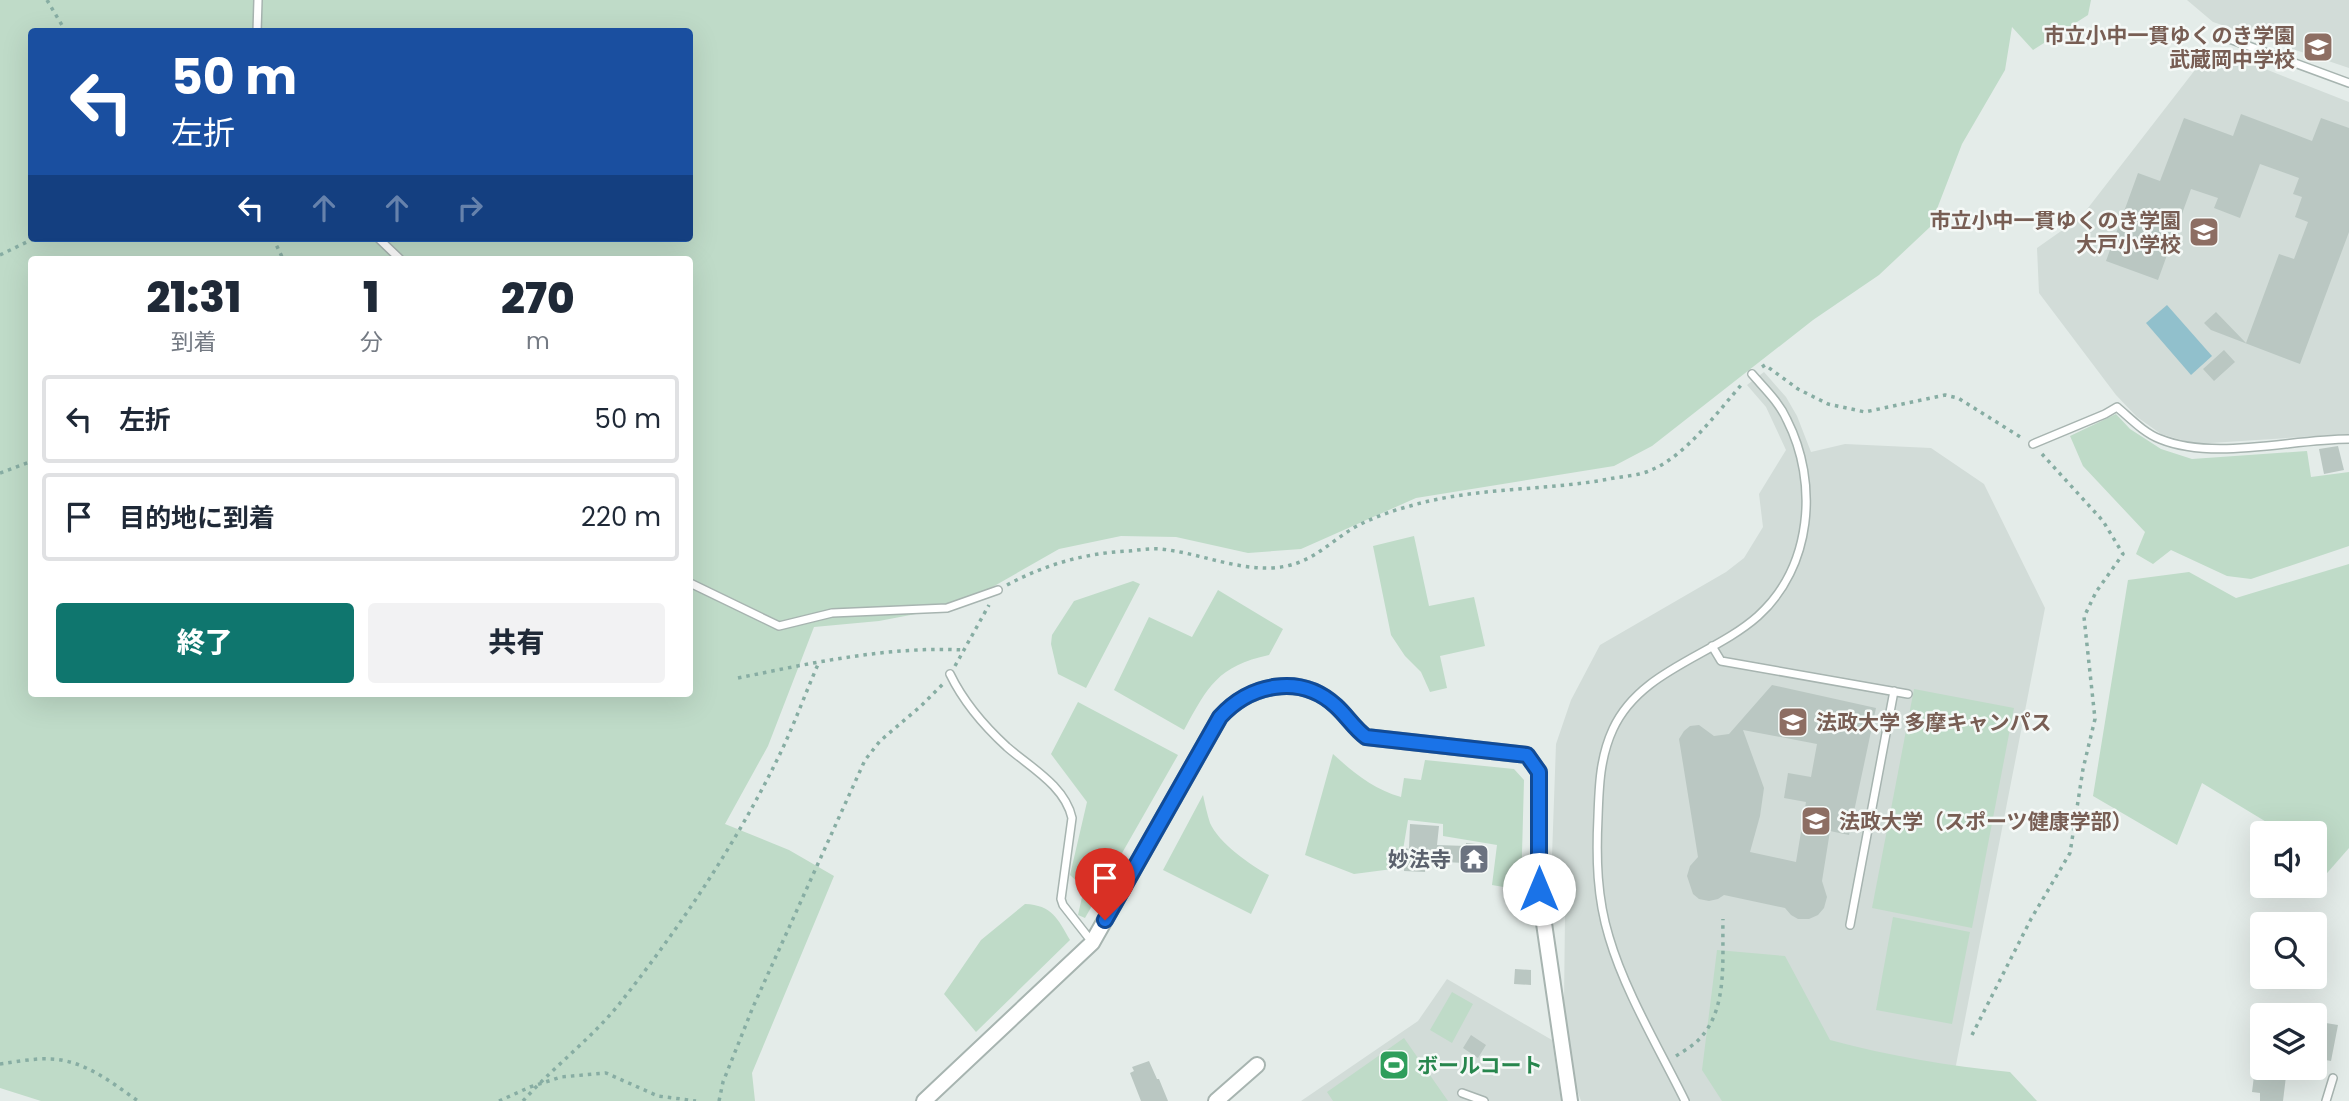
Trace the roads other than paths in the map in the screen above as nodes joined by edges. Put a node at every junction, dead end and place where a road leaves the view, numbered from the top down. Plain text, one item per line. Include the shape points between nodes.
1 (258, 0) edge
2 (257, 28) edge
3 (2224, 37) dead end
4 (2349, 83) edge
5 (383, 242) edge
6 (397, 256) edge
7 (1752, 374) road end
8 (2349, 439) edge
9 (2033, 444) road end
10 (693, 584) edge
11 (998, 590) road end
12 (1712, 646) junction
13 (950, 674) road end
14 (1894, 691) junction
15 (1908, 694) dead end
16 (1850, 925) dead end
17 (1092, 943) junction
18 (1257, 1065) dead end
19 (2333, 1078) dead end
20 (1462, 1093) dead end
21 (924, 1101) edge
22 (1216, 1101) edge
23 (1484, 1101) edge
24 (1570, 1101) edge
25 (1685, 1101) edge
26 (2326, 1101) edge

1 - 2 lane
3 - 4 lane
5 - 6 lane
7 - 12 lane via 1776,401 1799,448 1807,510 1802,544 1774,597 1758,616
8 - 9 lane via 2206,449 2179,446 2157,438 2117,407
10 - 11 lane via 779,626 832,613 947,608
12 - 14 lane via 1721,661
12 - 25 lane via 1657,679 1630,702 1614,726 1599,776 1597,878 1609,938
13 - 17 lane via 967,706 1070,806 1061,899
14 - 15 lane
14 - 16 lane
17 - 21 street
17 - 24 street via 1220,717 1252,692 1285,687 1313,691 1336,705 1358,732 1374,740 1527,755 1539,772 1539,889
18 - 22 street
19 - 26 lane
20 - 23 lane

